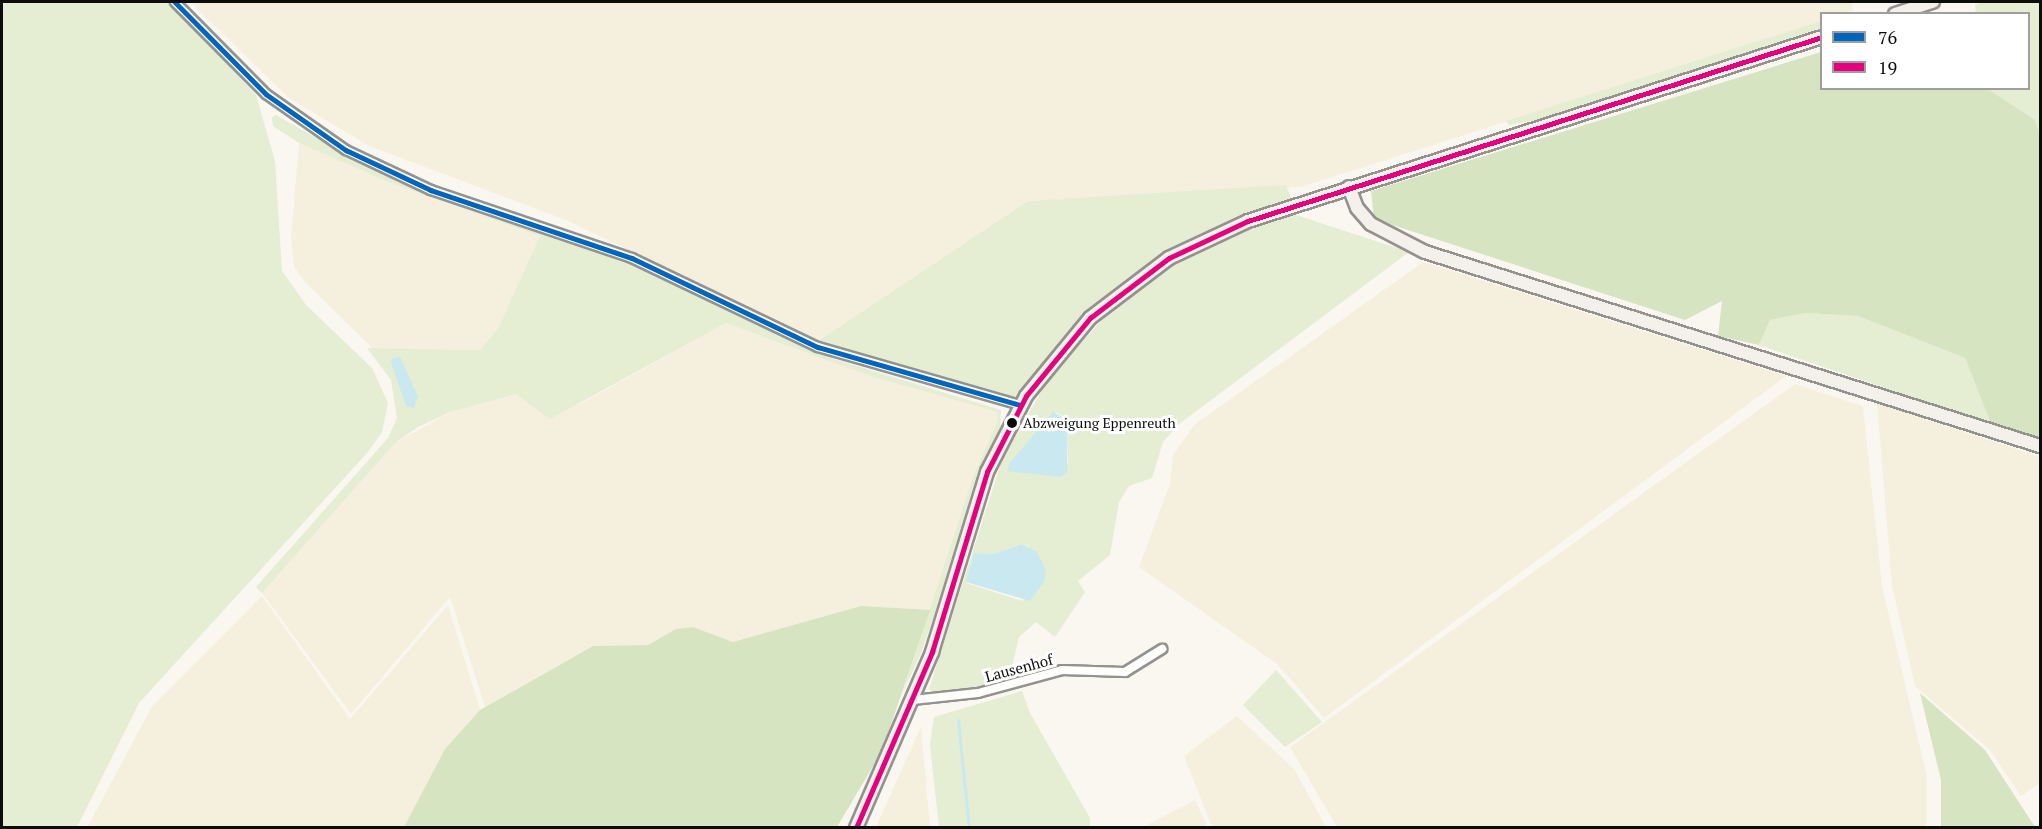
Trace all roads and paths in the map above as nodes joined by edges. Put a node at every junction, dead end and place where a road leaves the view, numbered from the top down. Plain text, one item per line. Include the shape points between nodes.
1 (176, 2) edge
2 (1933, 2) edge
3 (1901, 12) edge
4 (1820, 37) edge
5 (1349, 187) junction
6 (1020, 405) junction
7 (2040, 446) edge
8 (1161, 649) dead end
9 (913, 700) junction
10 (856, 828) edge

1 - 6 street via 267,94 346,150 431,190 632,258 818,347
2 - 3 main road
4 - 5 main road
5 - 6 main road via 1238,225 1169,258 1090,318
5 - 7 main road via 1357,208 1371,224 1425,252
6 - 9 main road via 987,472
8 - 9 street, Lausenhof via 1125,672 1062,670 978,693
9 - 10 main road

